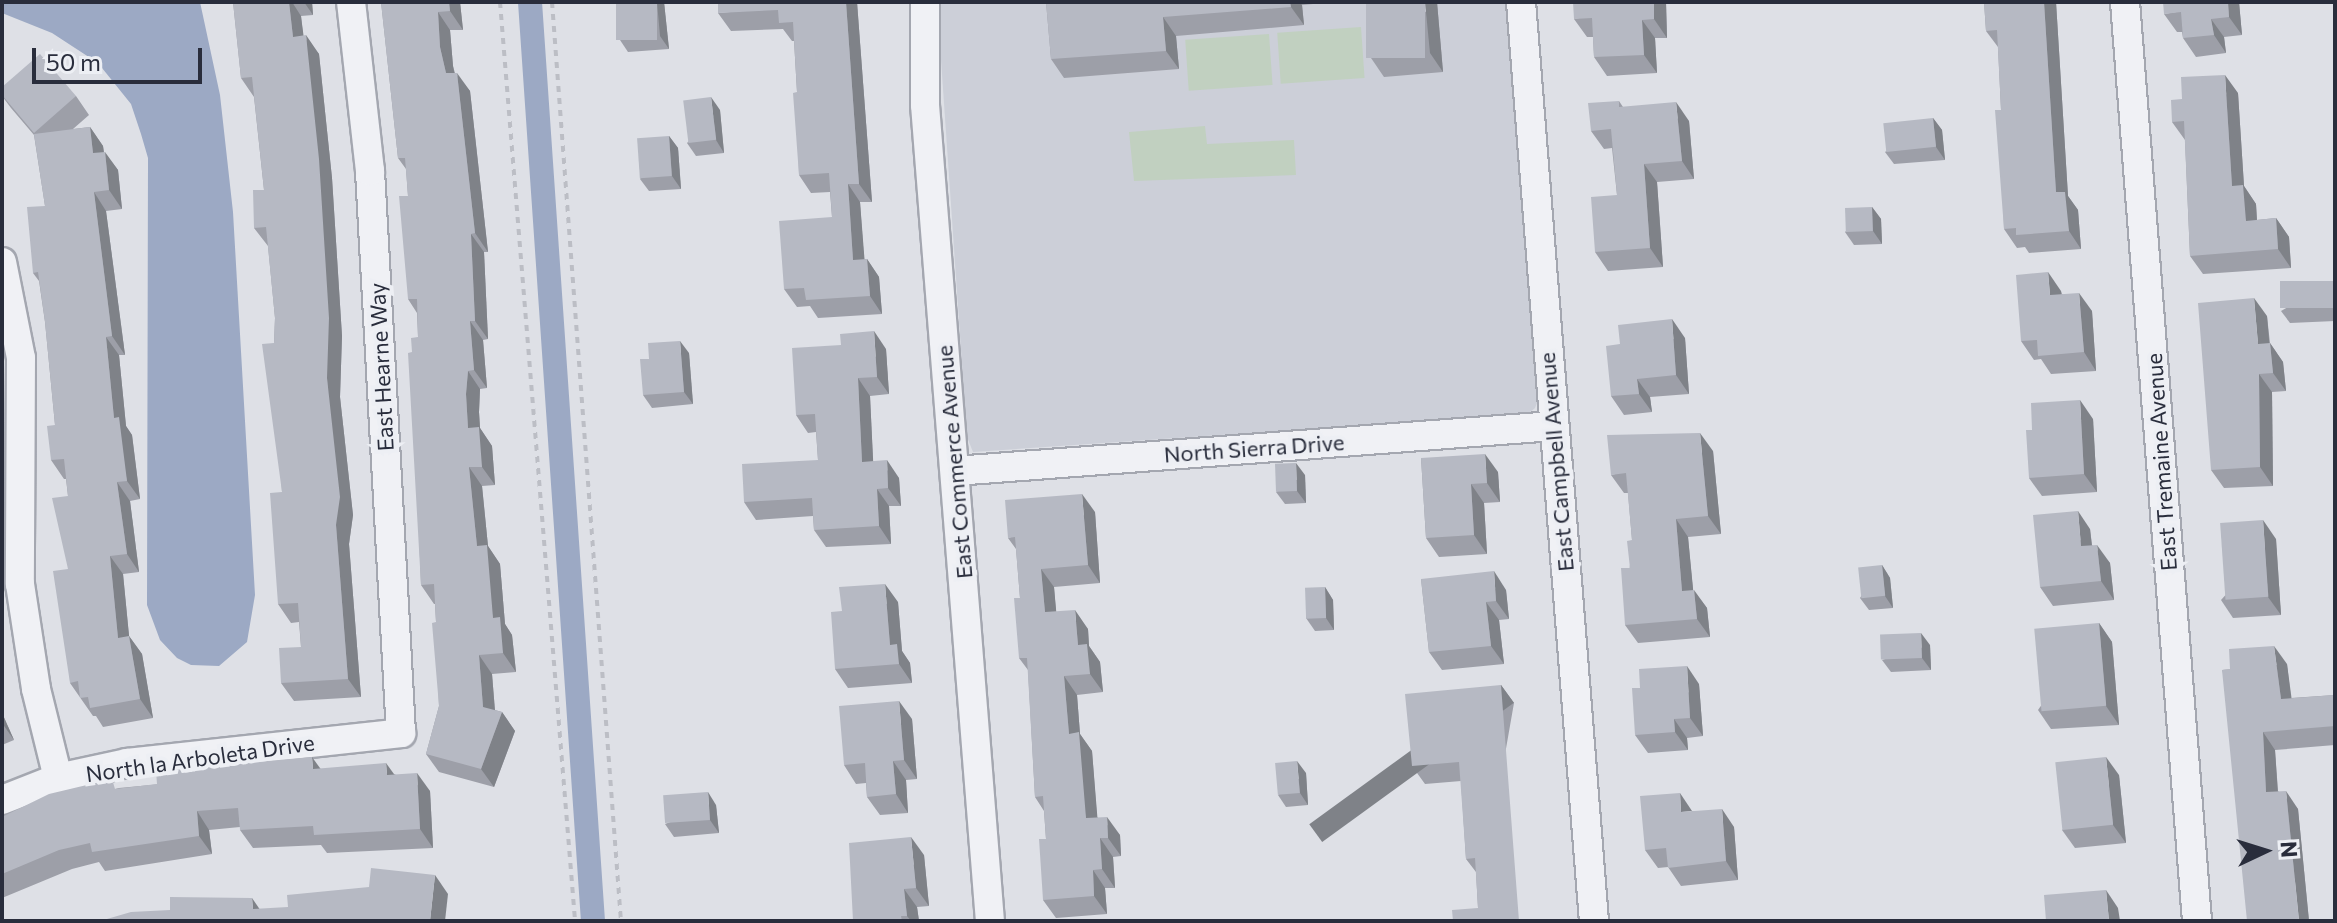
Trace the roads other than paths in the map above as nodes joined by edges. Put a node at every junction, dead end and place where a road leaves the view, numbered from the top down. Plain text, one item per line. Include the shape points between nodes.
1 (351, 2) edge
2 (925, 2) edge
3 (1521, 2) edge
4 (2125, 2) edge
5 (2, 262) edge
6 (1553, 426) junction
7 (955, 471) junction
8 (401, 733) joint
9 (58, 778) junction
10 (2, 800) edge
11 (990, 921) edge
12 (1594, 921) edge
13 (2197, 921) edge

1 - 8 street, East Hearne Way via 370,171
2 - 7 street, East Commerce Avenue via 925,105
3 - 6 street, East Campbell Avenue
4 - 13 street, East Tremaine Avenue
5 - 9 street via 21,358 20,584 36,689
6 - 7 street, North Sierra Drive
6 - 12 street, East Campbell Avenue
7 - 11 street, East Commerce Avenue
8 - 9 street, North la Arboleta Drive via 141,761
9 - 10 street, North la Arboleta Drive

